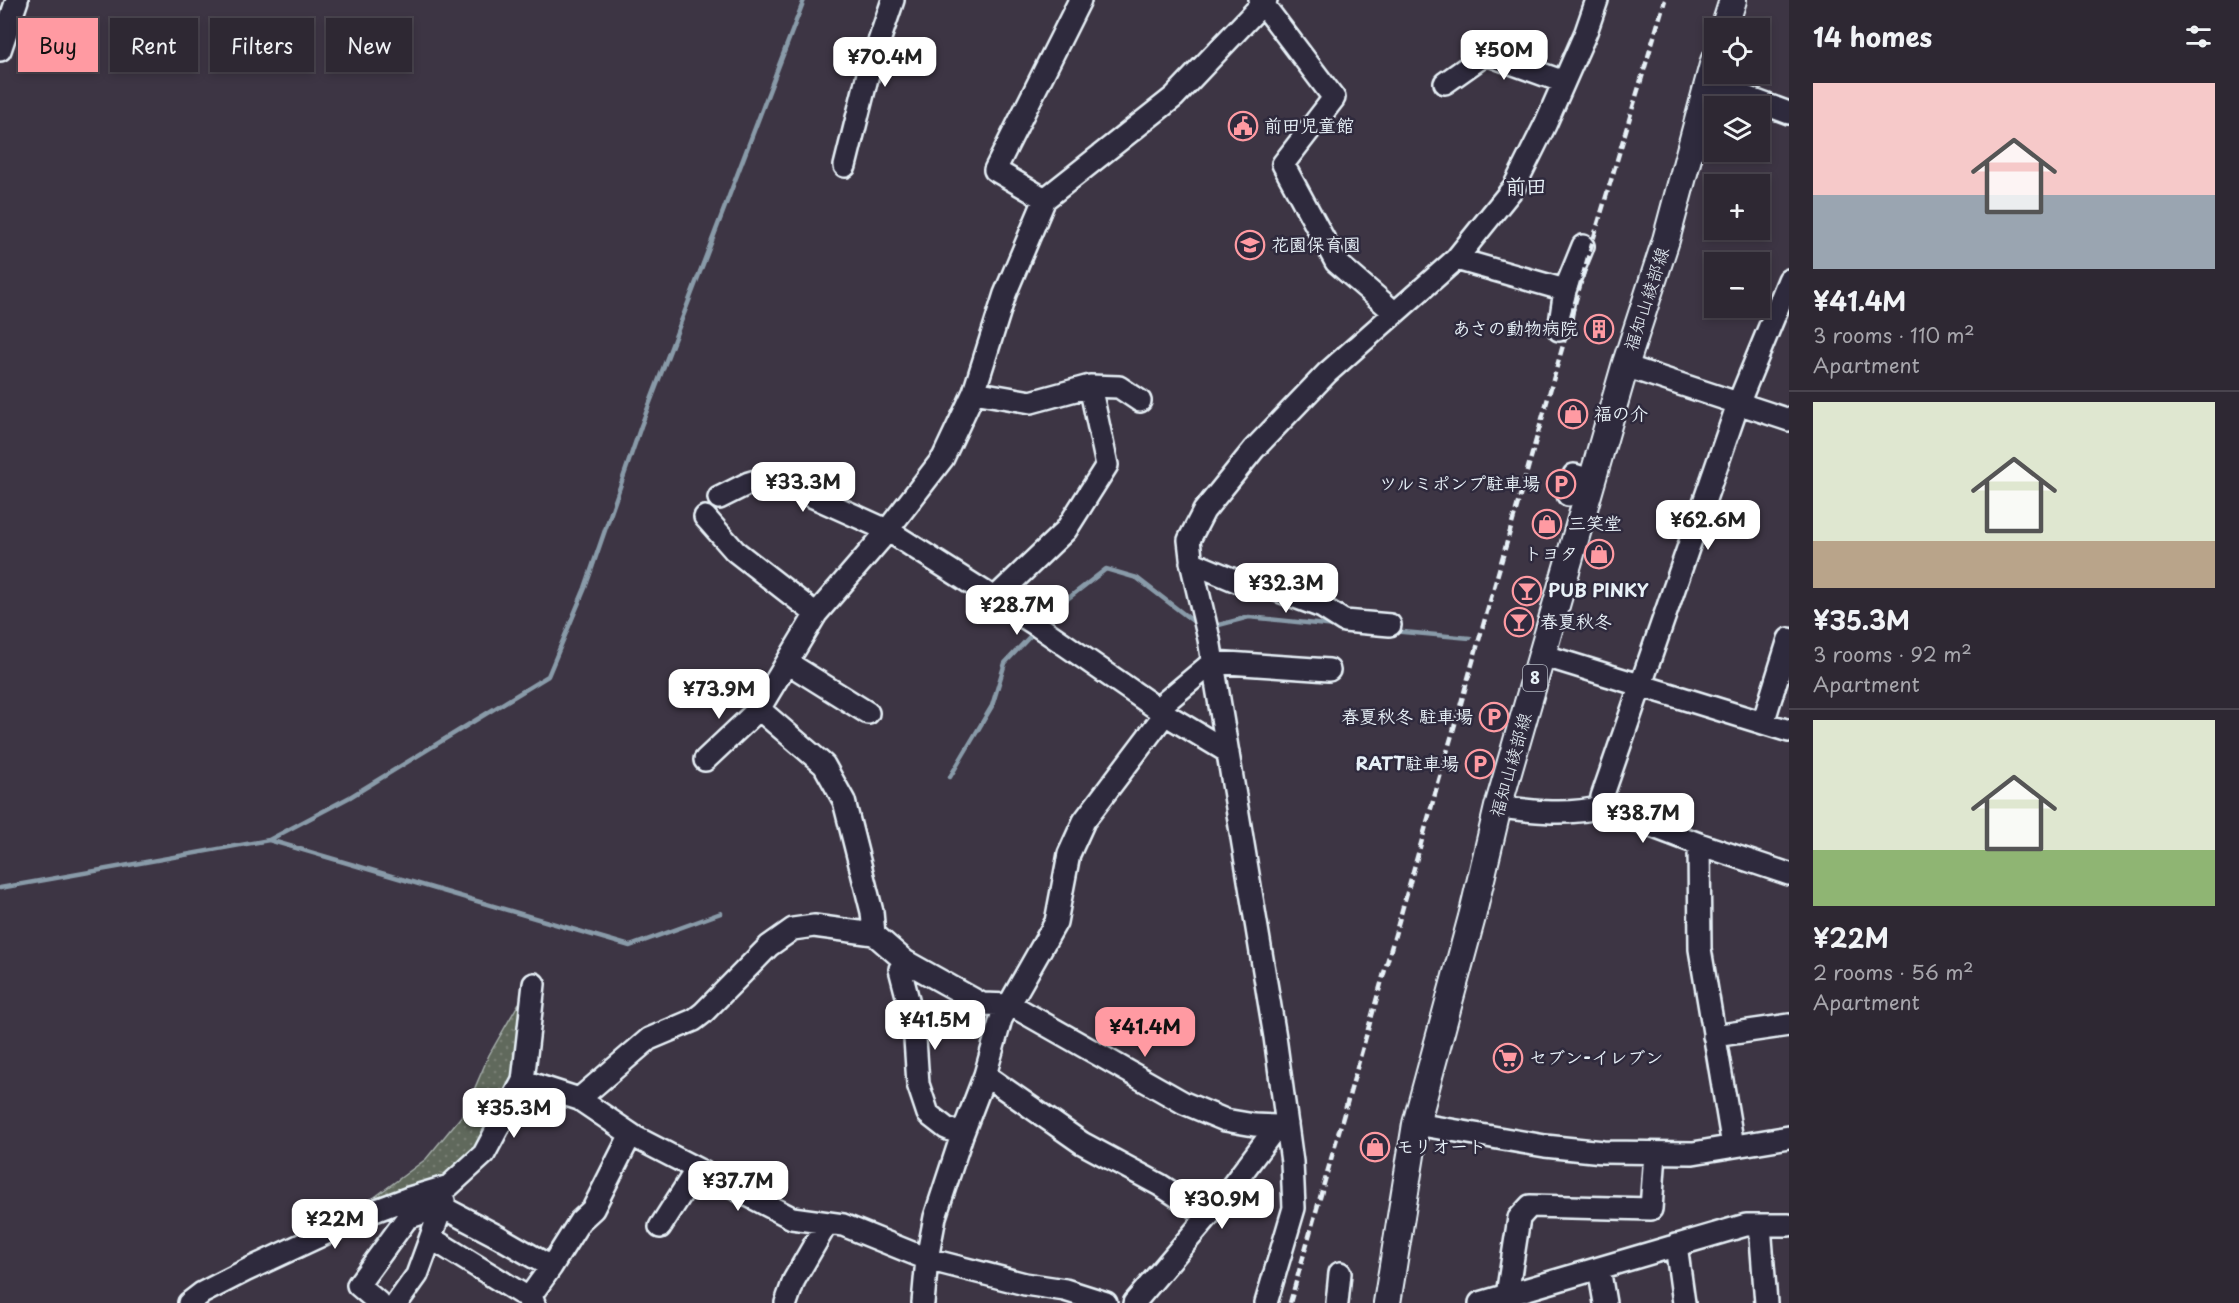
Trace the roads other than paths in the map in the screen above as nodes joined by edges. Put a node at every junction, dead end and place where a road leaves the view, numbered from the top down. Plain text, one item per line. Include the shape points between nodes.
1 (18, 0) edge
2 (893, 0) edge
3 (1080, 0) edge
4 (1597, 0) edge
5 (1733, 0) edge
6 (1263, 1) edge
7 (1727, 18) edge
8 (0, 50) edge
9 (1564, 82) junction
10 (1446, 83) dead end
11 (1708, 84) edge
12 (1734, 84) edge
13 (1789, 113) edge
14 (845, 166) dead end
15 (1045, 198) junction
16 (1583, 246) dead end
17 (1456, 259) junction
18 (1789, 280) edge
19 (1565, 290) junction
20 (1395, 313) junction
21 (1559, 330) dead end
22 (1626, 366) junction
23 (1090, 386) junction
24 (974, 392) junction
25 (1140, 401) dead end
26 (1738, 404) junction
27 (1789, 420) edge
28 (1593, 482) junction
29 (1568, 495) dead end
30 (719, 498) dead end
31 (705, 517) dead end
32 (887, 530) junction
33 (1191, 562) junction
34 (994, 599) junction
35 (816, 614) junction
36 (1390, 625) dead end
37 (1789, 639) edge
38 (1542, 655) junction
39 (788, 663) junction
40 (1213, 663) junction
41 (1329, 670) dead end
42 (1642, 685) junction
43 (759, 709) junction
44 (868, 713) dead end
45 (1165, 714) junction
46 (1763, 723) junction
47 (1789, 731) edge
48 (1228, 752) junction
49 (705, 760) dead end
50 (1498, 807) junction
51 (1601, 807) junction
52 (1699, 844) junction
53 (1789, 874) edge
54 (874, 934) junction
55 (905, 961) junction
56 (534, 984) dead end
57 (1011, 1005) junction
58 (1789, 1025) edge
59 (1714, 1036) junction
60 (985, 1075) junction
61 (523, 1081) junction
62 (579, 1099) junction
63 (1416, 1124) junction
64 (1282, 1125) junction
65 (631, 1134) junction
66 (962, 1135) junction
67 (1789, 1137) edge
68 (1733, 1146) junction
69 (1655, 1153) junction
70 (697, 1169) junction
71 (449, 1186) junction
72 (441, 1210) junction
73 (1209, 1216) junction
74 (827, 1223) junction
75 (1760, 1225) junction
76 (1789, 1225) edge
77 (660, 1227) dead end
78 (430, 1238) junction
79 (1676, 1245) junction
80 (927, 1259) junction
81 (551, 1267) junction
82 (1599, 1268) junction
83 (1340, 1273) dead end
84 (1022, 1294) edge
85 (1507, 1295) junction
86 (1064, 1297) edge
87 (527, 1298) edge
88 (189, 1303) edge
89 (379, 1303) edge
90 (397, 1303) edge
91 (786, 1303) edge
92 (923, 1303) edge
93 (1106, 1303) edge
94 (1134, 1303) edge
95 (1266, 1303) edge
96 (1337, 1303) edge
97 (1387, 1303) edge
98 (1480, 1303) edge
99 (1605, 1303) edge
100 (1684, 1303) edge
101 (1766, 1303) edge

1 - 8 street
2 - 14 street via 868,74
3 - 15 street via 996,170
4 - 9 street
5 - 7 main road
6 - 15 street via 1174,96
6 - 20 street via 1334,98 1283,164 1336,262
9 - 10 street via 1486,54
9 - 17 street via 1514,187
11 - 22 main road, 福知山綾部線 / 8 via 1666,240
12 - 13 street
15 - 24 street via 1005,294
16 - 19 street
17 - 19 street
17 - 20 street
18 - 26 street
19 - 21 street
20 - 33 street via 1327,373 1254,449 1204,511 1189,540
22 - 26 street
22 - 28 main road, 福知山綾部線 / 8
23 - 24 street via 1031,402
23 - 25 street via 1119,387
23 - 34 street via 1107,465 1066,530
24 - 32 street via 943,458
26 - 27 street
26 - 42 street
28 - 29 street via 1574,475
28 - 38 main road, 福知山綾部線 / 8
30 - 32 street via 769,477
31 - 35 street via 735,551
32 - 34 street
32 - 35 street
33 - 36 street via 1251,587 1271,588 1322,607 1344,621
33 - 40 street
34 - 45 street
35 - 39 street
37 - 46 street
38 - 42 street
38 - 50 main road, 福知山綾部線 / 8
39 - 43 street
39 - 44 street
40 - 41 street
40 - 45 street via 1164,703
40 - 48 street
42 - 46 street
42 - 51 street
43 - 49 street
43 - 54 street via 824,765 844,801
45 - 48 street
45 - 57 street via 1084,821 1069,854 1056,922
46 - 47 street
48 - 64 street via 1275,1037
50 - 51 street via 1586,811
50 - 63 main road, 福知山綾部線 / 8
51 - 52 street
52 - 53 street
52 - 59 street via 1700,949
54 - 55 street
54 - 62 street via 814,926 793,929 769,946 703,1013 649,1039
55 - 57 street via 982,1004
55 - 66 street via 900,969 914,1023 918,1084 928,1114
56 - 61 street
57 - 60 street via 1001,1019
57 - 64 street via 1184,1103 1225,1120
58 - 59 street
59 - 68 street
60 - 66 street
60 - 73 street via 1082,1143
61 - 62 street
61 - 71 street via 484,1154
62 - 65 street
63 - 69 street via 1545,1146
63 - 97 main road, 福知山綾部線 / 8
64 - 73 street
64 - 95 street via 1294,1208
65 - 70 street
65 - 81 street via 593,1209 580,1221
66 - 80 street via 935,1217
67 - 68 street
68 - 69 street via 1693,1153
69 - 85 street via 1651,1209 1530,1206 1519,1218
70 - 74 street via 792,1218
70 - 77 street
71 - 72 street
71 - 88 street via 369,1213 247,1270
72 - 78 street
72 - 81 street
72 - 89 street via 408,1218 358,1285
73 - 94 street
74 - 80 street via 843,1225
74 - 91 street via 794,1280
75 - 76 street
75 - 79 street via 1746,1225
75 - 101 street
78 - 87 street
78 - 90 street via 417,1275
79 - 82 street
79 - 100 street
80 - 84 street
80 - 92 street
81 - 87 street
82 - 85 street
82 - 99 street
83 - 96 street
84 - 86 street
85 - 98 street
86 - 93 street

